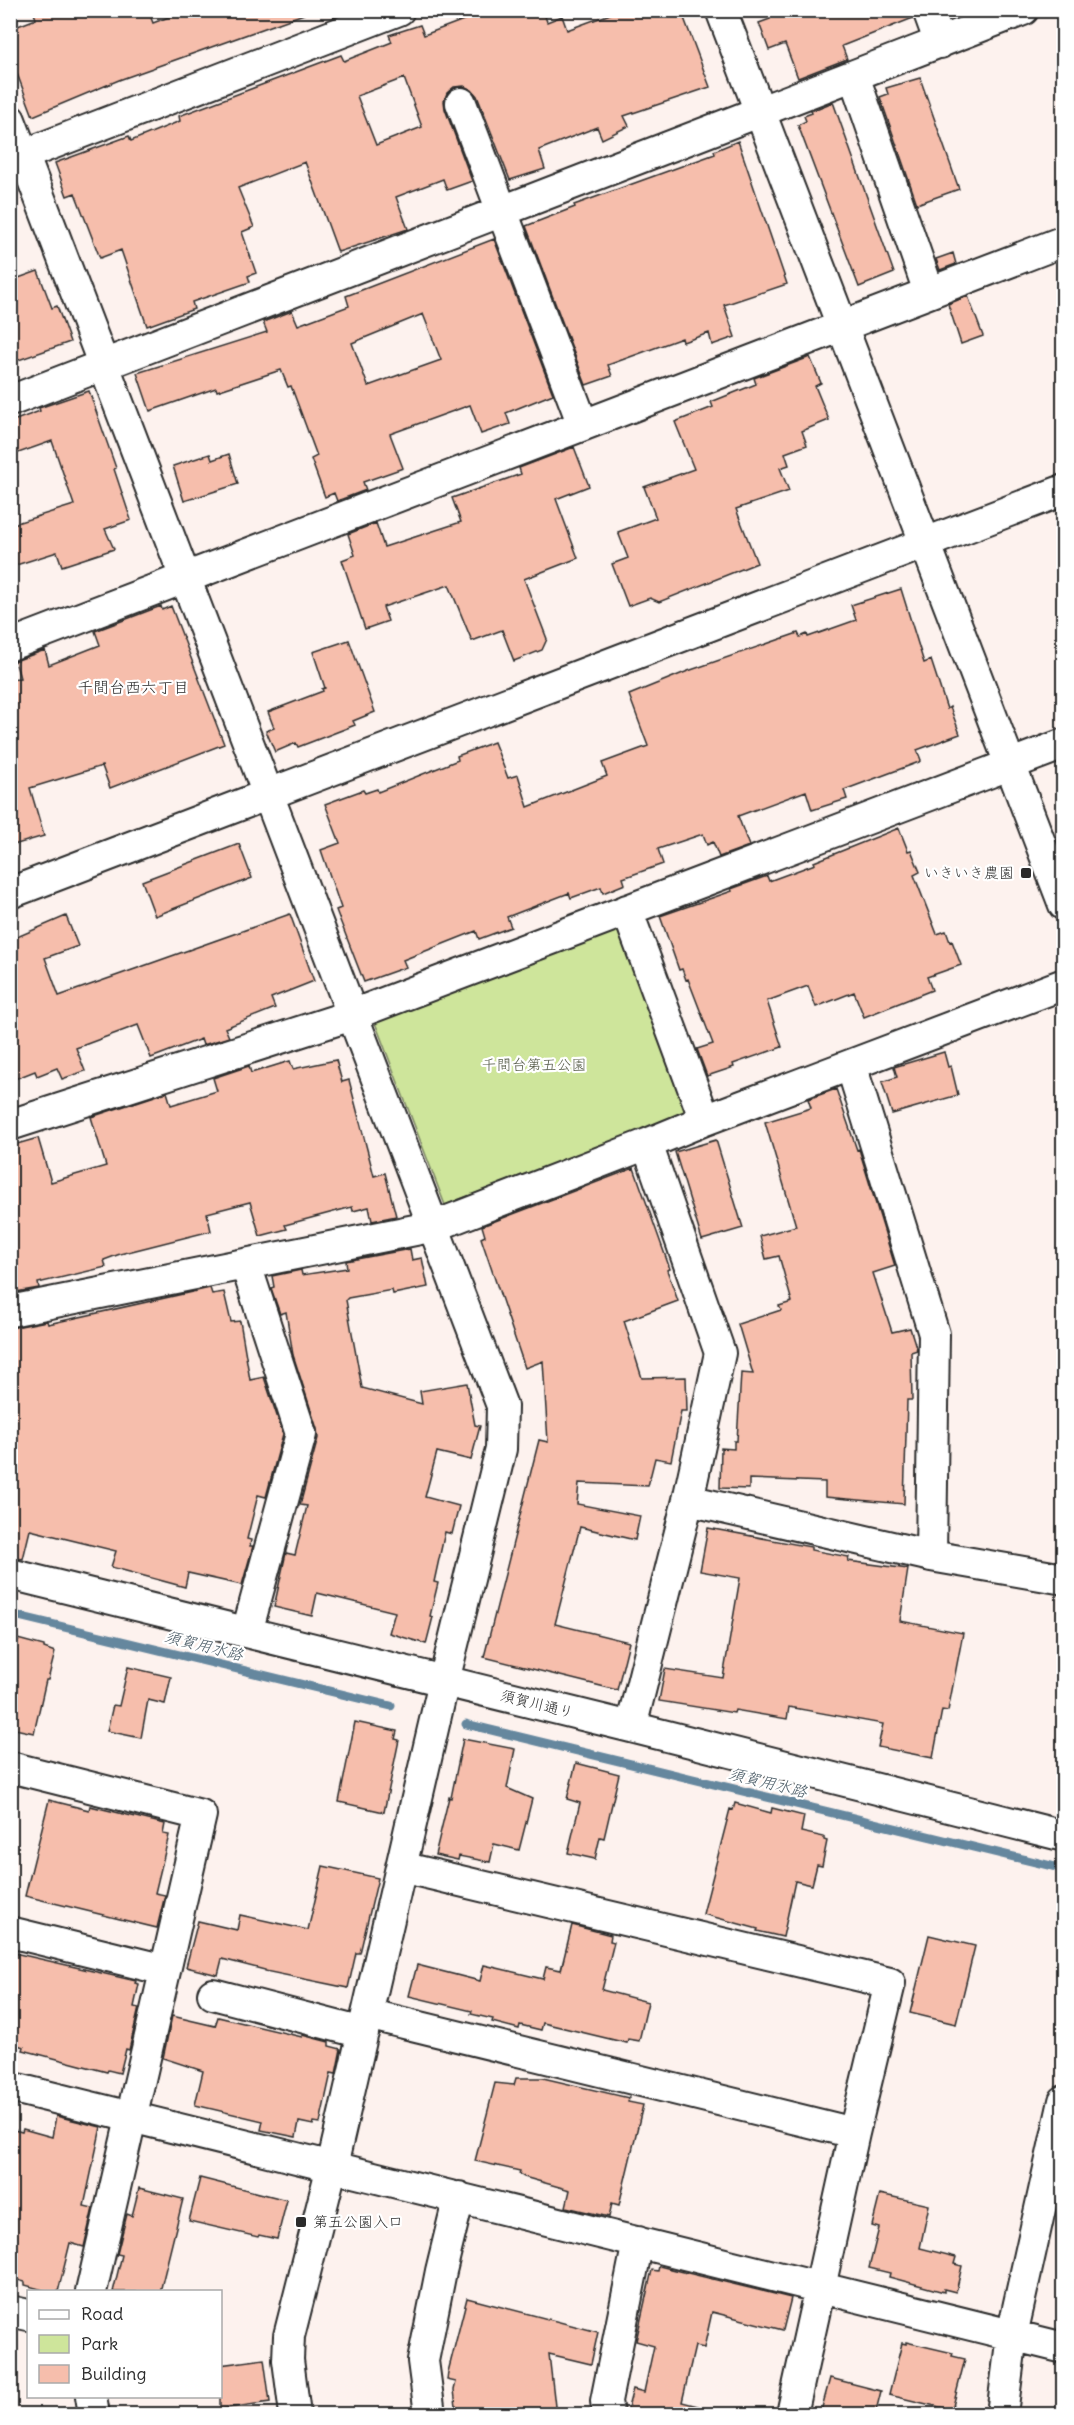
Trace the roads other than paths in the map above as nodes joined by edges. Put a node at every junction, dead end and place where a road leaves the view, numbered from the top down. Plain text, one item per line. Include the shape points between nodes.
1 (399, 10) edge
2 (721, 10) edge
3 (928, 10) edge
4 (1023, 10) edge
5 (940, 43) junction
6 (854, 76) junction
7 (461, 103) dead end
8 (760, 112) junction
9 (10, 120) edge
10 (17, 157) edge
11 (502, 212) junction
12 (1064, 241) edge
13 (929, 292) junction
14 (842, 326) junction
15 (105, 364) junction
16 (10, 401) edge
17 (583, 425) junction
18 (1064, 490) edge
19 (925, 544) junction
20 (186, 577) junction
21 (10, 645) edge
22 (1064, 744) edge
23 (1009, 764) junction
24 (270, 794) junction
25 (10, 893) edge
26 (1064, 905) edge
27 (627, 910) junction
28 (1064, 984) edge
29 (352, 1015) junction
30 (851, 1065) junction
31 (705, 1120) junction
32 (10, 1125) edge
33 (647, 1144) junction
34 (435, 1226) junction
35 (246, 1265) junction
36 (10, 1311) edge
37 (688, 1500) junction
38 (931, 1556) junction
39 (10, 1574) edge
40 (1064, 1579) edge
41 (247, 1632) junction
42 (444, 1681) junction
43 (631, 1727) junction
44 (10, 1767) edge
45 (1064, 1836) edge
46 (401, 1867) junction
47 (10, 1932) edge
48 (165, 1970) junction
49 (213, 1994) dead end
50 (365, 2024) junction
51 (10, 2087) edge
52 (1064, 2101) edge
53 (131, 2116) junction
54 (854, 2133) junction
55 (332, 2166) junction
56 (459, 2197) junction
57 (639, 2242) junction
58 (819, 2287) junction
59 (91, 2290) edge
60 (10, 2311) edge
61 (27, 2315) edge
62 (1012, 2335) junction
63 (1064, 2348) edge
64 (91, 2398) edge
65 (94, 2415) edge
66 (296, 2415) edge
67 (430, 2415) edge
68 (608, 2415) edge
69 (792, 2415) edge
70 (1002, 2415) edge

1 - 10 street
2 - 8 street
3 - 5 street
4 - 5 street
5 - 6 street
6 - 8 street
6 - 13 street
7 - 11 street
8 - 11 street
8 - 14 street
9 - 10 street
10 - 15 street
11 - 15 street
11 - 17 street
12 - 13 street
13 - 14 street
14 - 17 street
14 - 19 street
15 - 16 street
15 - 20 street
17 - 20 street
18 - 19 street
19 - 23 street
19 - 24 street
20 - 21 street
20 - 24 street
22 - 23 street
23 - 26 street
23 - 27 street
24 - 25 street
24 - 29 street
27 - 29 street
27 - 31 street
28 - 30 street
29 - 32 street
29 - 34 street
30 - 31 street
30 - 38 street via 934,1334
31 - 33 street
33 - 34 street
33 - 37 street via 720,1353
34 - 35 street
34 - 42 street via 502,1406 501,1449
35 - 36 street
35 - 41 street via 301,1434
37 - 38 street
37 - 43 street
38 - 40 street
39 - 41 street, 須賀川通り
41 - 42 street, 須賀川通り
42 - 43 street, 須賀川通り
42 - 46 street
43 - 45 street, 須賀川通り
44 - 48 street via 201,1815
46 - 50 street
46 - 54 street via 890,1983
47 - 48 street
48 - 53 street
49 - 50 street
50 - 54 street
50 - 55 street
51 - 53 street
52 - 62 street
53 - 55 street
53 - 59 street
54 - 58 street
55 - 56 street
55 - 66 street via 289,2336 288,2360
56 - 57 street
56 - 67 street via 423,2361
57 - 58 street
57 - 68 street via 606,2401
58 - 62 street
58 - 69 street
60 - 61 street
62 - 63 street
62 - 70 street
64 - 65 street

